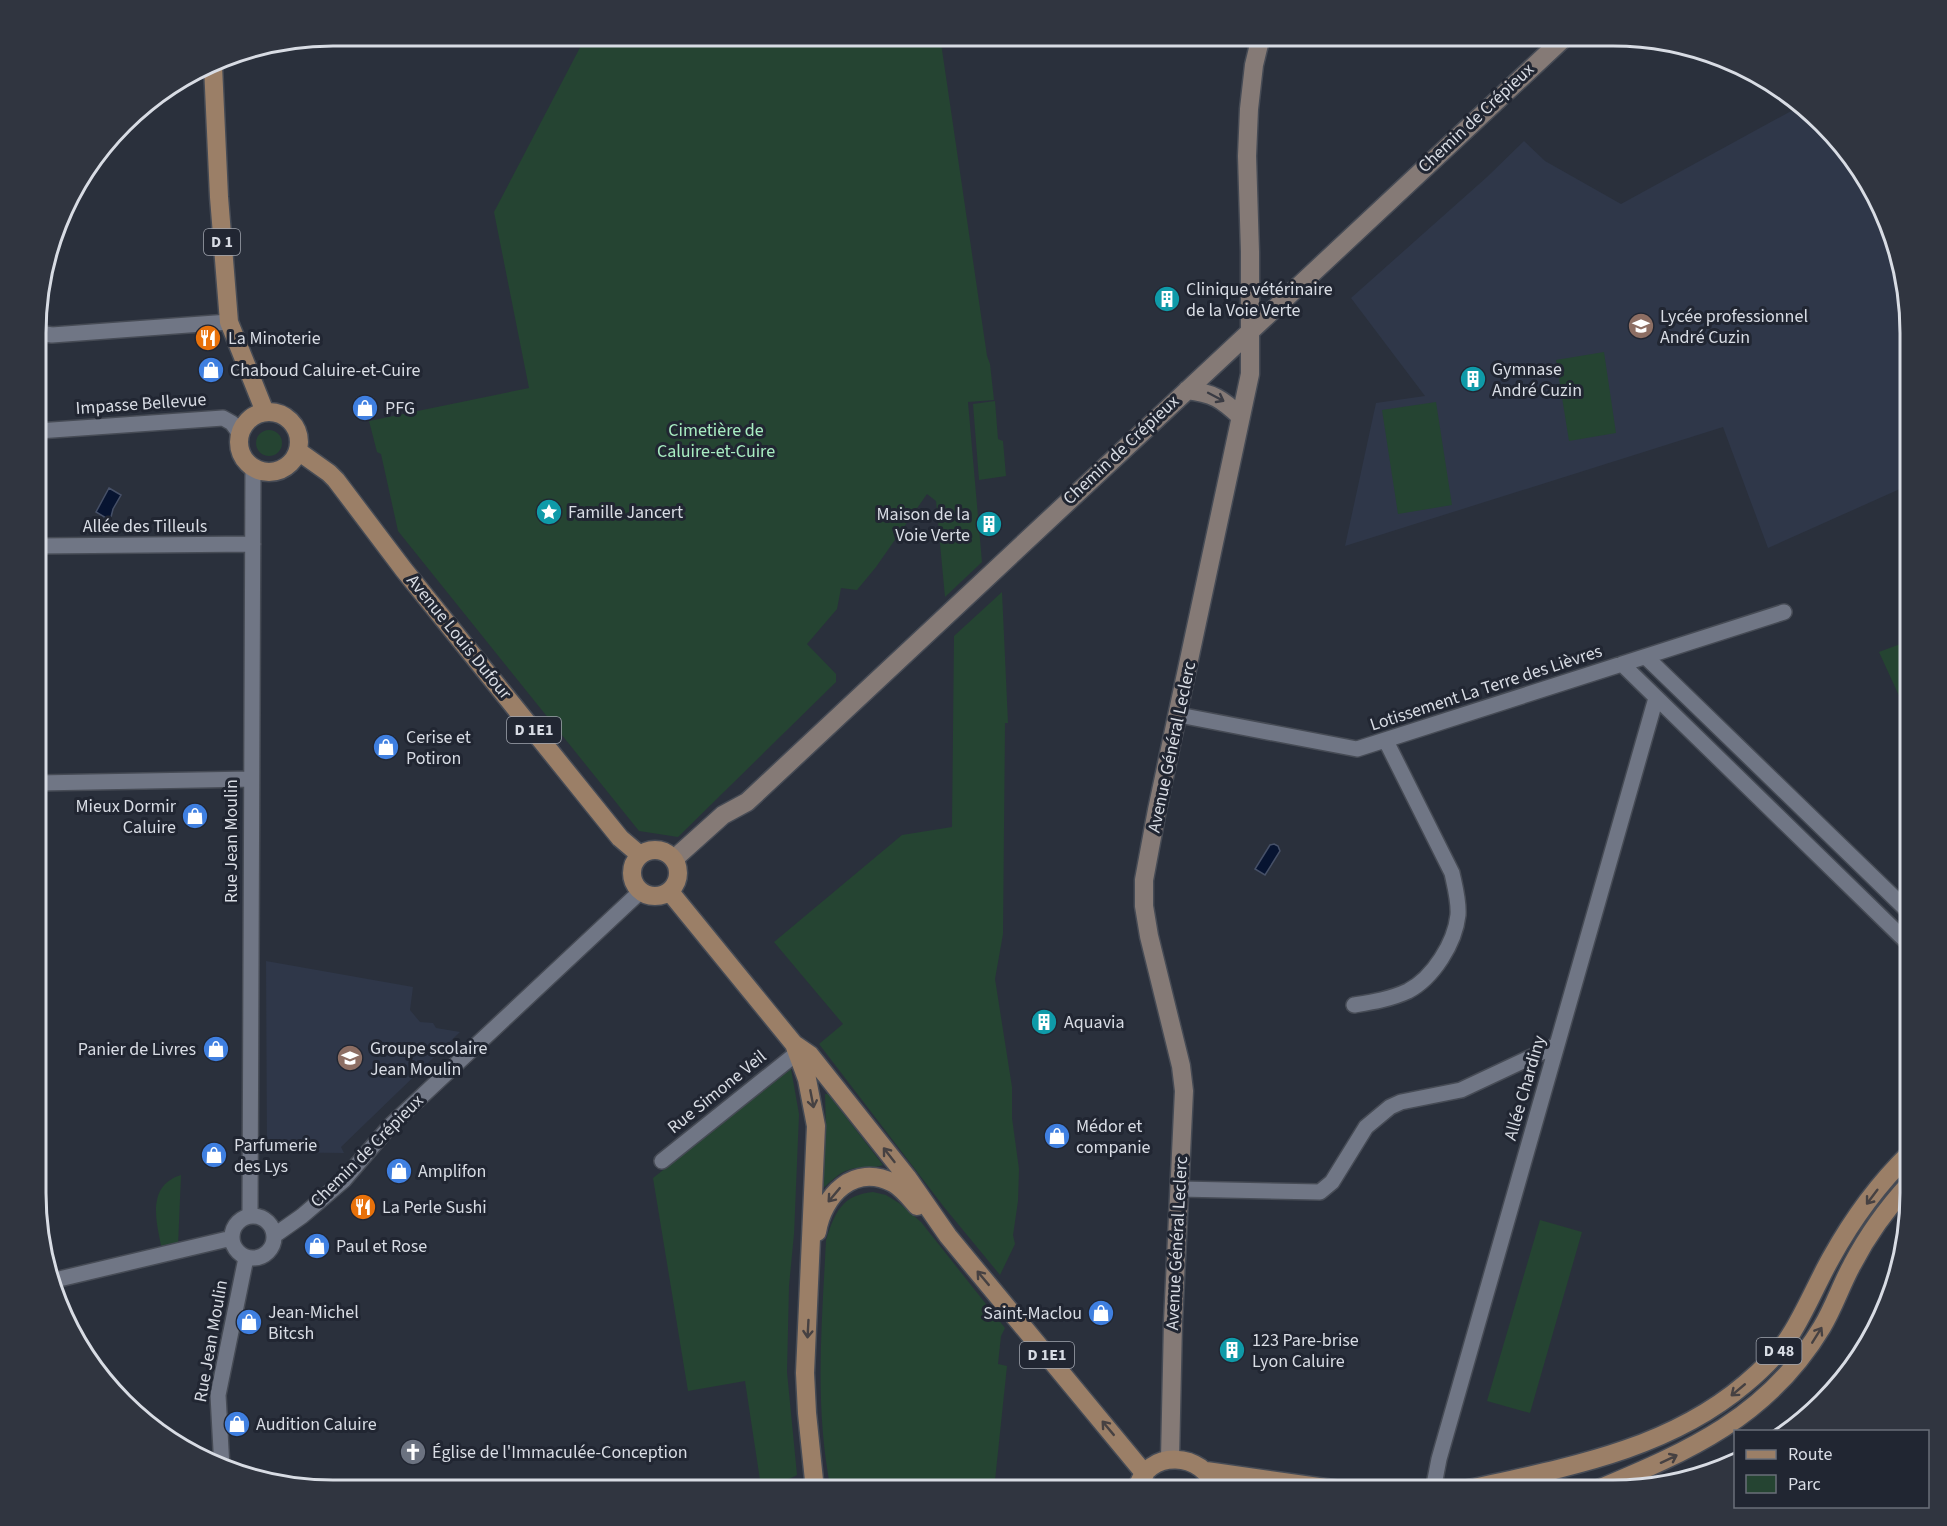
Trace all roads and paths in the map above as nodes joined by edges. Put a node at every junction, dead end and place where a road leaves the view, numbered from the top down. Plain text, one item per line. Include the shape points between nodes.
1 (1259, 46) edge
2 (1554, 46) edge
3 (213, 73) edge
4 (229, 322) junction
5 (1248, 332) junction
6 (46, 334) edge
7 (1186, 390) junction
8 (265, 412) junction
9 (1241, 417) junction
10 (46, 430) edge
11 (240, 434) junction
12 (298, 451) junction
13 (253, 467) junction
14 (253, 544) junction
15 (46, 546) edge
16 (1784, 612) dead end
17 (1646, 657) junction
18 (1622, 664) junction
19 (1656, 698) junction
20 (1179, 715) junction
21 (1386, 741) junction
22 (251, 779) junction
23 (46, 783) edge
24 (640, 855) junction
25 (674, 859) junction
26 (641, 891) junction
27 (670, 892) junction
28 (1900, 903) edge
29 (1900, 935) edge
30 (1354, 1005) dead end
31 (1557, 1045) junction
32 (795, 1049) junction
33 (663, 1161) dead end
34 (1900, 1163) edge
35 (1180, 1189) junction
36 (1900, 1194) edge
37 (250, 1216) junction
38 (275, 1235) junction
39 (948, 1236) junction
40 (232, 1238) junction
41 (246, 1258) junction
42 (810, 1270) junction
43 (60, 1279) edge
44 (221, 1457) edge
45 (1170, 1459) junction
46 (1206, 1471) junction
47 (1536, 1474) junction
48 (814, 1480) edge
49 (1139, 1480) edge
50 (1142, 1480) edge
51 (1211, 1480) edge
52 (1269, 1480) edge
53 (1435, 1480) edge
54 (1509, 1480) edge
55 (1545, 1480) edge
56 (1620, 1480) edge

1 - 5 main road, Avenue Général Leclerc via 1247,144
2 - 5 main road, Chemin de Crépieux
3 - 4 main road, D 1
4 - 6 street
4 - 8 main road, D 1
5 - 7 main road, Chemin de Crépieux
5 - 9 main road, Avenue Général Leclerc via 1250,374
7 -> 9 main road via 1206,392 1224,400
7 - 25 main road, Chemin de Crépieux via 747,802 723,815
8 - 11 main road via 249,419
8 - 12 main road via 278,413 293,424
9 - 20 main road, Avenue Général Leclerc
10 - 11 street, Impasse Bellevue via 223,418
11 - 13 main road via 241,453
12 - 13 main road via 279,470
12 - 24 main road, Avenue Louis Dufour / D 1E1 via 336,480 620,838
13 - 14 street, Rue Jean Moulin
14 - 15 street, Allée des Tilleuls
14 - 22 street, Rue Jean Moulin
16 - 17 street
17 - 18 street
17 - 28 street
18 - 19 street, Lotissement La Terre des Lièvres
18 - 21 street, Lotissement La Terre des Lièvres
19 - 29 street, Lotissement La Terre des Lièvres
19 - 31 street, Allée Chardiny
20 - 21 street, Lotissement La Terre des Lièvres via 1348,749
20 - 35 main road, Avenue Général Leclerc via 1144,880 1144,906 1181,1066 1184,1099
21 - 30 street via 1452,873 1458,917 1443,956 1428,975 1410,990
22 - 23 street
22 - 37 street, Rue Jean Moulin
24 - 25 main road via 654,849
24 - 26 main road via 632,874
25 - 27 main road via 679,873
26 - 27 main road via 655,897
26 - 38 street, Chemin de Crépieux via 390,1126 344,1180
27 - 32 main road, D 1E1
31 - 35 street via 1461,1090 1390,1107 1366,1127 1332,1182 1320,1191
31 - 53 street, Allée Chardiny
32 - 33 street, Rue Simone Veil
39 -> 32 main road, D 1E1 via 810,1055
32 -> 42 main road via 807,1079 816,1126
34 -> 47 main road, D 48 via 1871,1197 1831,1257 1780,1351 1748,1382 1704,1415 1674,1430 1610,1455
35 - 45 main road, Avenue Général Leclerc
56 -> 36 main road, D 48 via 1715,1434 1739,1418 1797,1365 1824,1324 1865,1243
37 - 38 street via 269,1222
37 - 40 street via 235,1226
38 - 41 street via 267,1254
39 -> 42 main road via 896,1185 881,1178 854,1179 829,1199 820,1216
49 -> 39 main road, D 1E1
40 - 41 street via 236,1250
40 - 43 street
41 - 44 street, Rue Jean Moulin via 218,1395
42 -> 48 main road via 805,1373
45 - 46 main road via 1195,1463
45 - 50 main road via 1152,1466
46 - 51 main road
46 - 52 main road
47 - 54 main road, D 48
47 - 55 street

